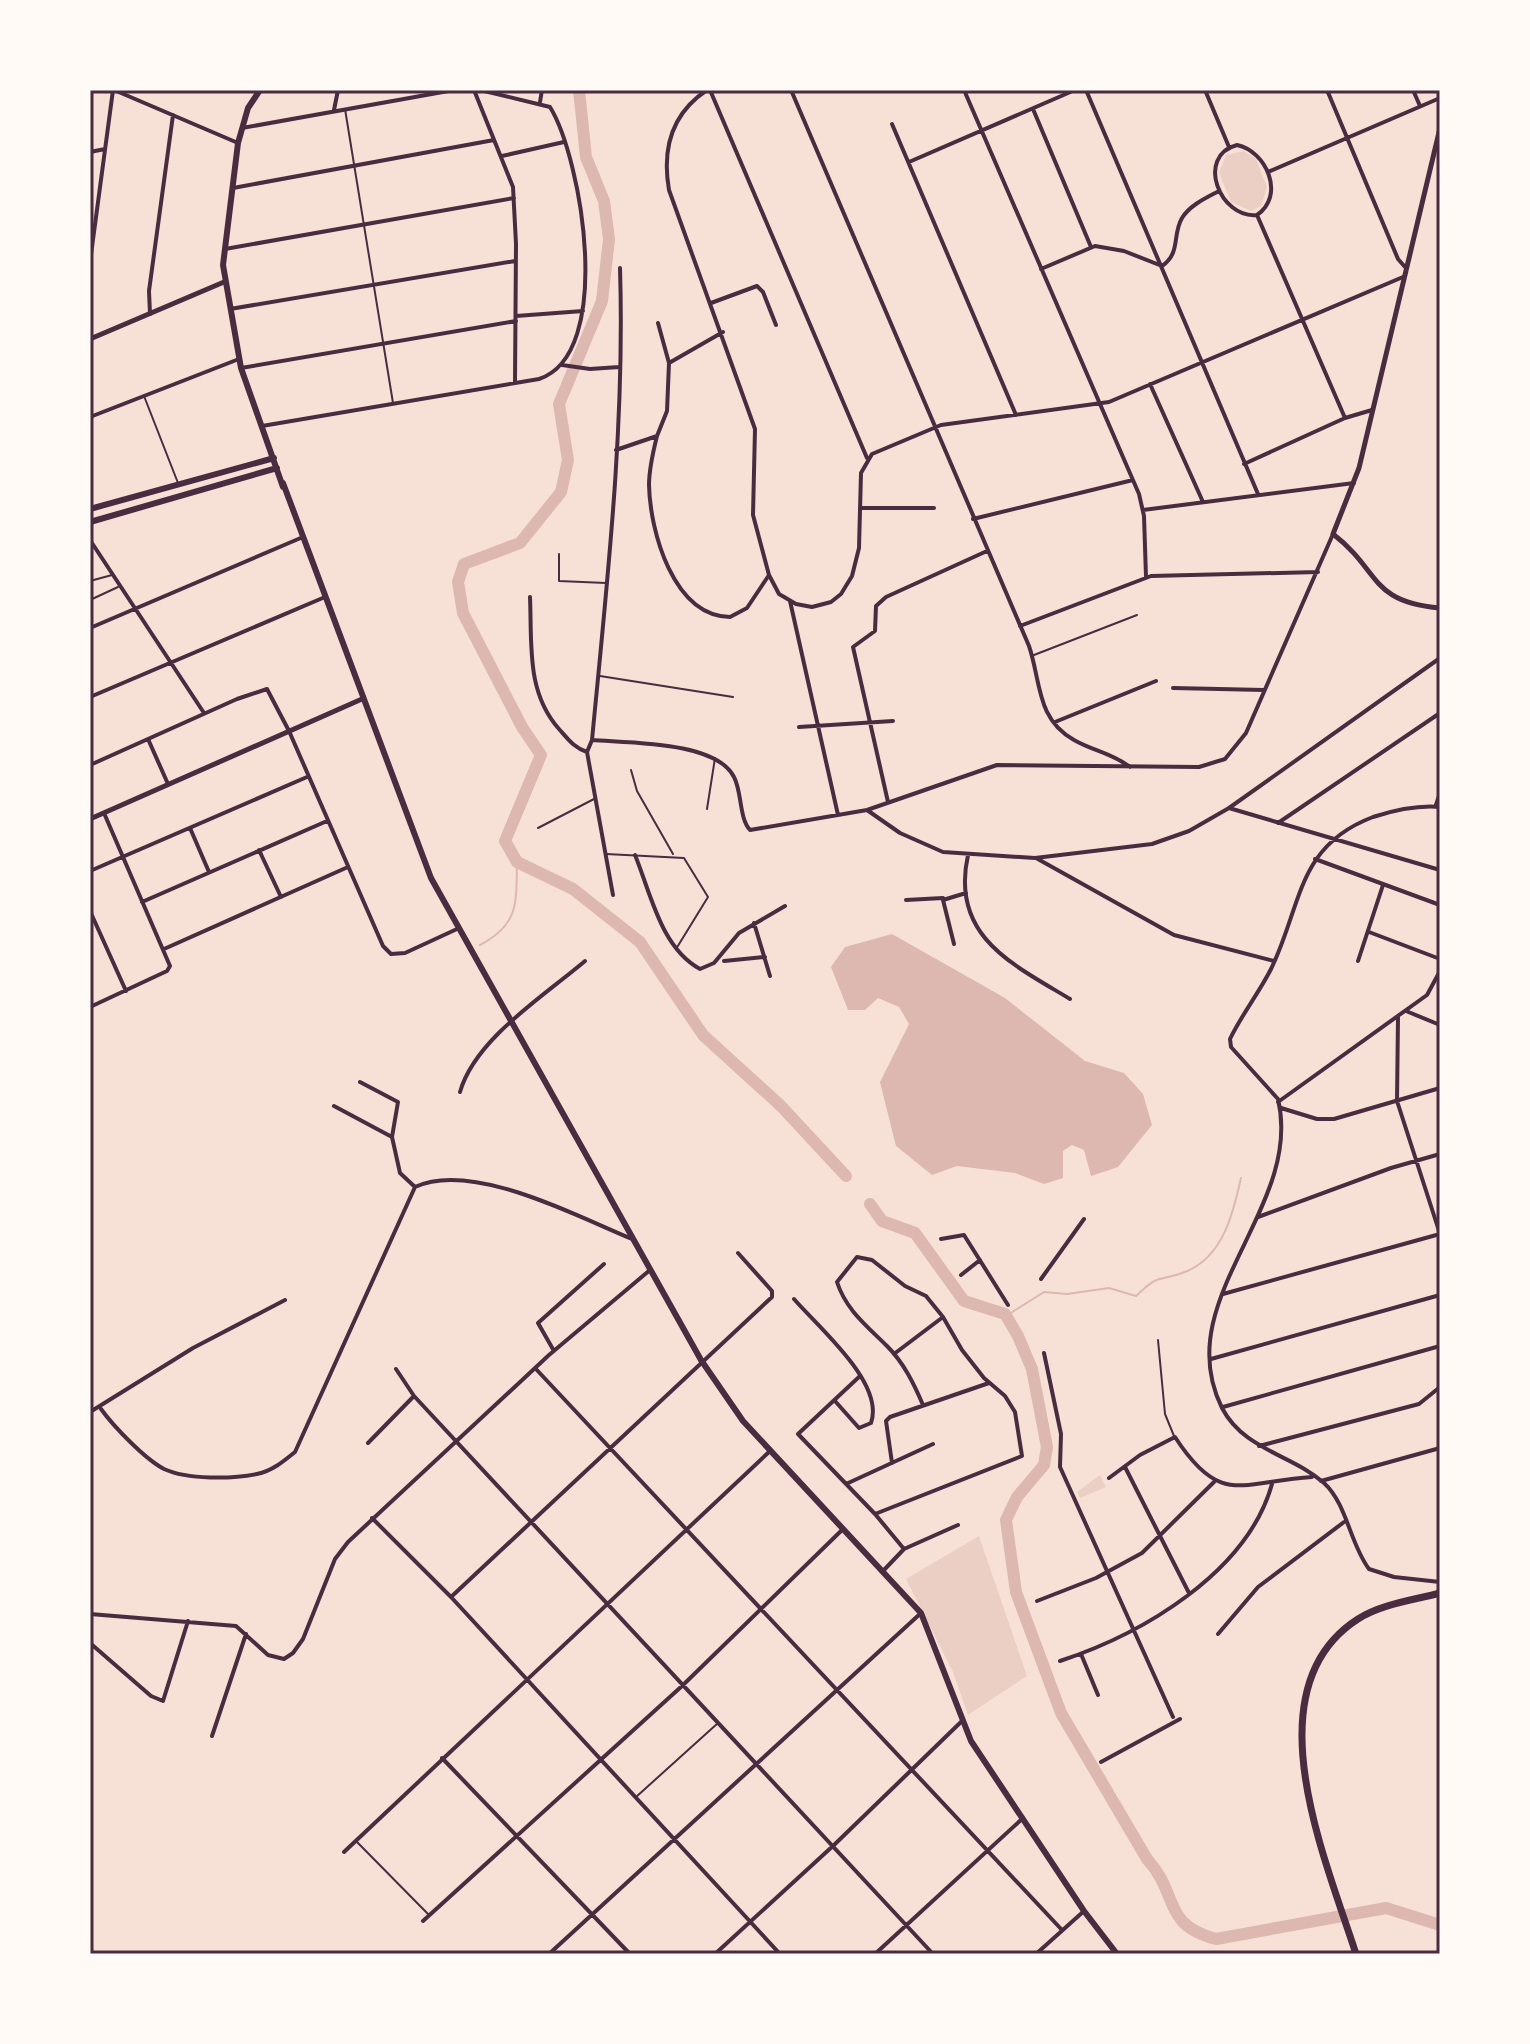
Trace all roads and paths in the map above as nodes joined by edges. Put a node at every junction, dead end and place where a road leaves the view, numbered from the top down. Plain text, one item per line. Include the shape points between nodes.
1 (114, 90) edge
2 (260, 90) edge
3 (338, 90) edge
4 (454, 90) edge
5 (474, 90) edge
6 (480, 90) edge
7 (542, 90) edge
8 (708, 90) edge
9 (791, 90) edge
10 (964, 90) edge
11 (1075, 90) edge
12 (1086, 90) edge
13 (1205, 90) edge
14 (1327, 90) edge
15 (1413, 90) edge
16 (430, 92) edge
17 (1440, 98) edge
18 (540, 102) junction
19 (1420, 106) junction
20 (345, 108) junction
21 (1033, 109) junction
22 (334, 110) junction
23 (173, 115) junction
24 (892, 124) dead end
25 (242, 128) junction
26 (1440, 128) edge
27 (981, 130) junction
28 (1347, 137) junction
29 (494, 140) junction
30 (564, 142) junction
31 (238, 143) junction
32 (1229, 147) junction
33 (105, 149) junction
34 (90, 152) edge
35 (502, 156) junction
36 (909, 162) junction
37 (355, 165) junction
38 (1268, 172) junction
39 (230, 188) junction
40 (1219, 191) junction
41 (514, 198) junction
42 (1257, 215) junction
43 (364, 225) junction
44 (1092, 247) junction
45 (223, 249) junction
46 (515, 261) junction
47 (90, 262) edge
48 (1162, 266) junction
49 (1405, 267) junction
50 (620, 268) dead end
51 (1041, 269) junction
52 (1403, 277) junction
53 (224, 282) junction
54 (375, 285) junction
55 (711, 303) junction
56 (229, 309) junction
57 (583, 311) junction
58 (150, 314) junction
59 (1303, 318) junction
60 (516, 319) junction
61 (658, 323) dead end
62 (776, 325) dead end
63 (723, 332) junction
64 (90, 339) edge
65 (383, 343) junction
66 (239, 359) junction
67 (1202, 362) junction
68 (669, 363) junction
69 (562, 365) junction
70 (619, 367) junction
71 (241, 368) junction
72 (515, 383) junction
73 (1150, 384) junction
74 (144, 396) junction
75 (393, 404) junction
76 (1100, 404) junction
77 (1372, 410) junction
78 (1016, 415) junction
79 (90, 417) edge
80 (1345, 418) junction
81 (262, 426) junction
82 (935, 426) junction
83 (657, 436) junction
84 (616, 450) junction
85 (274, 458) junction
86 (867, 458) junction
87 (1244, 464) junction
88 (277, 468) junction
89 (1133, 480) junction
90 (1354, 483) junction
91 (179, 484) junction
92 (1258, 494) junction
93 (1203, 502) junction
94 (860, 508) junction
95 (934, 508) dead end
96 (90, 509) edge
97 (1143, 510) junction
98 (973, 519) junction
99 (90, 522) edge
100 (1333, 534) junction
101 (303, 537) junction
102 (90, 540) edge
103 (987, 551) junction
104 (559, 554) dead end
105 (1318, 572) junction
106 (112, 575) junction
107 (769, 575) junction
108 (1146, 577) junction
109 (90, 581) edge
110 (607, 583) junction
111 (120, 586) junction
112 (325, 597) junction
113 (530, 597) dead end
114 (90, 600) edge
115 (790, 601) junction
116 (135, 608) junction
117 (1440, 608) edge
118 (1137, 615) dead end
119 (1020, 626) junction
120 (90, 628) edge
121 (1032, 656) junction
122 (1440, 658) edge
123 (173, 662) junction
124 (599, 676) junction
125 (1156, 681) dead end
126 (1173, 688) dead end
127 (1264, 690) junction
128 (90, 697) edge
129 (733, 697) dead end
130 (362, 699) junction
131 (204, 713) junction
132 (1440, 713) edge
133 (893, 721) dead end
134 (1055, 722) junction
135 (869, 725) junction
136 (799, 727) dead end
137 (818, 728) junction
138 (289, 731) junction
139 (148, 739) junction
140 (592, 740) junction
141 (587, 752) junction
142 (715, 758) junction
143 (90, 765) edge
144 (1132, 769) junction
145 (631, 770) dead end
146 (307, 777) junction
147 (168, 784) junction
148 (1440, 793) edge
149 (596, 798) junction
150 (888, 802) junction
151 (1438, 806) edge
152 (1229, 808) junction
153 (707, 809) dead end
154 (867, 810) junction
155 (104, 813) junction
156 (838, 815) junction
157 (90, 819) edge
158 (327, 821) junction
159 (1278, 823) junction
160 (190, 828) junction
161 (538, 828) dead end
162 (1334, 837) junction
163 (259, 850) junction
164 (605, 854) junction
165 (635, 855) junction
166 (674, 855) junction
167 (968, 855) junction
168 (122, 857) junction
169 (1035, 858) junction
170 (1314, 858) junction
171 (348, 866) junction
172 (1440, 870) edge
173 (90, 871) edge
174 (209, 872) junction
175 (1383, 885) junction
176 (966, 893) junction
177 (613, 895) dead end
178 (281, 897) junction
179 (944, 898) junction
180 (906, 900) dead end
181 (142, 902) junction
182 (1440, 905) edge
183 (785, 906) dead end
184 (90, 911) edge
185 (754, 923) junction
186 (457, 929) junction
187 (1369, 932) junction
188 (954, 944) dead end
189 (164, 949) junction
190 (676, 951) junction
191 (766, 957) junction
192 (1440, 959) edge
193 (585, 961) dead end
194 (724, 961) dead end
195 (1274, 961) junction
196 (1358, 961) dead end
197 (1440, 971) edge
198 (770, 976) dead end
199 (126, 991) junction
200 (1070, 999) dead end
201 (90, 1007) edge
202 (1406, 1011) junction
203 (1398, 1017) junction
204 (511, 1023) junction
205 (1440, 1025) edge
206 (360, 1082) dead end
207 (1440, 1088) edge
208 (460, 1092) dead end
209 (1397, 1101) junction
210 (1279, 1105) junction
211 (334, 1106) dead end
212 (392, 1137) junction
213 (1440, 1154) edge
214 (1418, 1159) junction
215 (415, 1187) junction
216 (1258, 1217) junction
217 (1084, 1219) dead end
218 (1440, 1234) edge
219 (941, 1239) dead end
220 (633, 1240) junction
221 (738, 1253) dead end
222 (980, 1260) junction
223 (604, 1264) dead end
224 (650, 1270) junction
225 (961, 1275) dead end
226 (1041, 1279) dead end
227 (1222, 1294) junction
228 (1440, 1295) edge
229 (794, 1299) dead end
230 (285, 1300) dead end
231 (1008, 1305) dead end
232 (943, 1317) junction
233 (1158, 1340) dead end
234 (1440, 1346) edge
235 (554, 1351) junction
236 (1044, 1353) dead end
237 (894, 1354) junction
238 (1210, 1359) junction
239 (701, 1360) junction
240 (535, 1368) junction
241 (396, 1369) dead end
242 (860, 1376) junction
243 (989, 1383) junction
244 (1440, 1387) edge
245 (414, 1396) junction
246 (835, 1401) junction
247 (923, 1405) junction
248 (1222, 1407) junction
249 (101, 1409) junction
250 (90, 1412) edge
251 (1175, 1437) junction
252 (457, 1440) junction
253 (368, 1443) dead end
254 (933, 1444) dead end
255 (610, 1446) junction
256 (1259, 1446) junction
257 (1440, 1448) edge
258 (770, 1451) junction
259 (892, 1463) junction
260 (1124, 1467) junction
261 (1315, 1477) junction
262 (1109, 1478) dead end
263 (1215, 1481) junction
264 (1321, 1481) junction
265 (846, 1484) junction
266 (1272, 1484) junction
267 (875, 1514) junction
268 (372, 1518) junction
269 (531, 1521) junction
270 (1344, 1522) junction
271 (958, 1525) dead end
272 (686, 1529) junction
273 (842, 1530) junction
274 (1158, 1538) junction
275 (904, 1549) junction
276 (883, 1571) junction
277 (1107, 1573) junction
278 (1440, 1582) edge
279 (1189, 1593) junction
280 (1440, 1593) edge
281 (451, 1597) junction
282 (1037, 1601) dead end
283 (605, 1604) junction
284 (759, 1607) junction
285 (921, 1613) junction
286 (90, 1614) edge
287 (188, 1621) junction
288 (1133, 1631) junction
289 (246, 1634) junction
290 (1218, 1634) dead end
291 (90, 1643) edge
292 (1081, 1654) junction
293 (1060, 1661) dead end
294 (525, 1680) junction
295 (682, 1686) junction
296 (838, 1689) junction
297 (1098, 1695) dead end
298 (1173, 1717) dead end
299 (1180, 1719) dead end
300 (962, 1721) junction
301 (719, 1722) junction
302 (212, 1736) dead end
303 (442, 1758) junction
304 (601, 1761) junction
305 (758, 1762) junction
306 (1101, 1762) dead end
307 (911, 1770) junction
308 (634, 1798) junction
309 (1023, 1818) junction
310 (519, 1835) junction
311 (673, 1840) junction
312 (356, 1841) junction
313 (834, 1845) junction
314 (986, 1851) junction
315 (344, 1852) dead end
316 (1084, 1911) junction
317 (592, 1915) junction
318 (430, 1916) junction
319 (423, 1921) dead end
320 (750, 1922) junction
321 (907, 1926) junction
322 (1062, 1930) junction
323 (549, 1954) edge
324 (630, 1954) edge
325 (715, 1954) edge
326 (780, 1954) edge
327 (875, 1954) edge
328 (933, 1954) edge
329 (1036, 1954) edge
330 (1117, 1954) edge
331 (1356, 1954) edge

1 - 23 street
1 - 33 street
2 - 25 main road
3 - 22 street
4 - 16 street
5 - 29 street
6 - 18 street
7 - 18 street
8 - 55 street via 679,119 665,165 669,190
8 - 86 street
9 - 82 street
10 - 27 street
11 - 21 street
12 - 48 street
13 - 32 street
14 - 28 street
15 - 19 street
16 - 20 street
17 - 19 street
18 - 30 street via 553,111
19 - 28 street
20 - 22 street
20 - 37 lane
21 - 27 street
21 - 44 street
22 - 25 street
23 - 31 street
23 - 58 street
24 - 36 street
25 - 31 main road
26 - 49 street
27 - 36 street
27 - 51 street
28 - 38 street
28 - 49 street
29 - 35 street
29 - 37 street
30 - 35 street
30 - 57 street via 580,197
31 - 39 main road
32 - 38 street via 1252,150
32 - 40 street via 1215,167
33 - 34 street
33 - 47 street
35 - 41 street
36 - 78 street
37 - 39 street
37 - 43 lane
38 - 42 street via 1270,197
39 - 45 main road
40 - 42 street via 1240,215
40 - 48 street via 1186,212 1175,254
41 - 43 street
41 - 46 street
42 - 59 street
43 - 45 street
43 - 54 lane
44 - 48 street via 1116,249
44 - 51 street
45 - 53 main road
46 - 54 street
46 - 60 street
48 - 67 street
49 - 52 street
50 - 70 street
51 - 76 street
52 - 59 street
52 - 77 street
53 - 56 main road
53 - 58 street
54 - 56 street
54 - 65 lane
55 - 62 street via 757,286
55 - 63 street
56 - 66 main road
57 - 60 street
57 - 69 street
58 - 64 street
59 - 67 street
59 - 80 street
60 - 65 street
60 - 72 street
61 - 68 street
63 - 68 street
63 - 107 street via 755,429 753,515
65 - 71 street
65 - 75 lane
66 - 71 main road
66 - 74 street
67 - 73 street
67 - 87 street
68 - 83 street via 669,402
69 - 70 street
69 - 72 street via 553,374
70 - 84 street
71 - 81 main road
72 - 75 street
73 - 76 street
73 - 93 street
74 - 79 street
74 - 91 lane
75 - 81 street
76 - 78 street
76 - 89 street
77 - 80 street
77 - 90 street
78 - 82 street
80 - 87 street
81 - 85 main road
82 - 86 street
82 - 98 street
83 - 84 street
83 - 107 street via 649,485 653,519 660,548 682,588 700,607 730,617 747,608
84 - 110 street
85 - 88 main road
85 - 91 main road
86 - 94 street
87 - 92 street
88 - 99 main road
88 - 101 main road
89 - 97 street
89 - 98 street
90 - 92 street
90 - 100 street
91 - 96 main road
92 - 93 street
93 - 97 street
94 - 95 street
94 - 115 street via 857,560 841,594 822,606
97 - 108 street
98 - 103 street
100 - 105 street
100 - 117 street via 1391,597
101 - 112 main road
101 - 116 street
102 - 106 street
103 - 119 street
103 - 135 street via 876,606 875,631 856,643 854,651
104 - 110 lane via 559,581
105 - 108 street
105 - 127 street
106 - 109 lane
106 - 111 street
107 - 115 street via 779,594
108 - 119 street
110 - 124 street
111 - 114 lane
111 - 116 street
112 - 123 street
112 - 130 main road
113 - 141 street via 539,701 574,746
115 - 137 street
116 - 120 street
116 - 123 street
118 - 121 lane
119 - 121 street
121 - 134 street via 1038,693
122 - 152 street
123 - 128 street
123 - 131 street
124 - 129 lane
124 - 140 street
125 - 134 street
126 - 127 street
127 - 144 street via 1246,733 1225,759 1199,767
130 - 138 street
130 - 186 main road via 422,858
131 - 138 street via 265,689
131 - 139 street
132 - 159 street
133 - 135 street
134 - 144 street via 1070,738 1112,754
135 - 137 street
135 - 150 street
136 - 137 street
137 - 156 street
138 - 146 street
138 - 147 street
139 - 143 street
139 - 147 street
140 - 141 street
140 - 142 street via 671,747
141 - 149 street
142 - 153 lane
142 - 156 street via 734,777 749,829
144 - 150 street via 997,765
145 - 166 lane via 637,791
146 - 158 street
146 - 160 street
147 - 155 street
148 - 151 street
149 - 161 lane
149 - 164 street
150 - 154 street
151 - 162 street via 1382,814
152 - 159 street
152 - 169 street via 1170,838 1133,849
154 - 156 street
154 - 167 street via 926,847
155 - 157 street
155 - 168 street
158 - 163 street
158 - 171 street
159 - 162 street
160 - 168 street
160 - 174 street
162 - 170 street
162 - 172 street
163 - 174 street
163 - 178 street
164 - 165 lane
164 - 177 street
165 - 166 lane
165 - 190 street
166 - 190 lane via 682,857 708,897
167 - 169 street
167 - 176 street
168 - 173 street
168 - 181 street
169 - 195 street via 1174,935
170 - 175 street
170 - 195 street
171 - 178 street
171 - 186 street via 391,954 405,953
174 - 181 street
175 - 182 street
175 - 187 street
176 - 179 street
176 - 200 street via 973,923 987,944
178 - 189 street
179 - 180 street
179 - 188 street
181 - 189 street
183 - 185 street
184 - 199 street
185 - 190 street via 708,968 698,968
185 - 191 street
186 - 204 main road
187 - 192 street
187 - 196 street
189 - 199 street via 167,971
191 - 194 street
191 - 198 street
193 - 204 street
195 - 210 street via 1229,1041
197 - 202 street via 1427,995
199 - 201 street
202 - 203 street
202 - 205 street
203 - 209 street
203 - 210 street
204 - 208 street via 473,1063
204 - 220 main road
206 - 212 street via 398,1102
207 - 209 street
209 - 210 street via 1324,1120
209 - 214 street
210 - 216 street via 1278,1152
211 - 212 street
212 - 215 street via 400,1173
213 - 214 street
214 - 216 street
214 - 218 street
215 - 220 street via 450,1178 487,1185 564,1207
215 - 249 street via 295,1452 278,1466 257,1474 176,1473 161,1467
216 - 227 street
217 - 226 street
218 - 227 street
219 - 222 street via 964,1235
220 - 224 main road
221 - 239 street via 773,1294
222 - 225 street
222 - 231 street
223 - 235 street via 538,1323
224 - 235 street
224 - 239 main road
227 - 238 street via 1210,1324
228 - 238 street
229 - 242 street
230 - 249 street via 193,1348
232 - 237 street
232 - 237 street via 926,1296 872,1260 857,1257 837,1282 842,1297
232 - 243 street
233 - 251 lane via 1165,1414
234 - 248 street
235 - 240 street
236 - 277 street via 1061,1434 1060,1467
237 - 247 street
238 - 248 street
239 - 255 street
239 - 258 main road
240 - 252 street
240 - 255 street
241 - 245 street
242 - 246 street
242 - 246 street via 869,1387 875,1412 871,1423 859,1428
243 - 247 street
243 - 267 street via 1015,1412 1022,1456
244 - 256 street via 1419,1404
245 - 252 street
245 - 253 street
246 - 265 street via 798,1434
247 - 259 street via 886,1421
248 - 256 street via 1239,1431
249 - 250 street
251 - 260 street
251 - 263 street via 1194,1465
252 - 268 street
252 - 269 street
254 - 259 street
255 - 269 street
255 - 272 street
256 - 261 street
257 - 264 street
258 - 272 street
258 - 273 main road
259 - 265 street
260 - 262 street
260 - 274 street
261 - 264 street
261 - 266 street
263 - 266 street
263 - 274 street
264 - 270 street
265 - 267 street
266 - 279 street via 1240,1543
267 - 275 street
268 - 281 street
268 - 289 street via 335,1559 310,1625 293,1653 281,1659 268,1655
269 - 281 street
269 - 283 street
270 - 278 street via 1373,1572
270 - 290 street via 1258,1587
271 - 275 street
272 - 283 street
272 - 284 street
273 - 276 main road
273 - 284 street
274 - 277 street
274 - 279 street
275 - 276 street
276 - 285 main road
277 - 282 street
277 - 288 street
279 - 288 street
280 - 331 main road via 1358,1619 1329,1646 1306,1695 1300,1723 1302,1754
281 - 294 street
283 - 294 street
283 - 295 street
284 - 295 street
284 - 296 street
285 - 296 street
285 - 300 main road
286 - 287 street
287 - 289 street via 236,1626
287 - 291 street via 167,1695 160,1701
288 - 292 street
288 - 298 street
289 - 302 street
292 - 293 street
292 - 297 street
294 - 303 street
294 - 304 street
295 - 301 street
295 - 304 street
296 - 305 street
296 - 307 street
299 - 306 street
300 - 307 street
300 - 309 main road
301 - 305 street
301 - 308 lane
303 - 310 street
303 - 312 street
304 - 308 street
304 - 310 street
305 - 311 street
305 - 313 street
307 - 313 street
307 - 314 street
308 - 311 street
309 - 314 street
309 - 316 main road
310 - 317 street
310 - 318 street
311 - 317 street
311 - 320 street
312 - 315 street
312 - 318 lane
313 - 320 street
313 - 321 street
314 - 321 street
314 - 322 street
316 - 322 street
316 - 330 main road
317 - 323 street
317 - 324 street
318 - 319 street
320 - 325 street
320 - 326 street
321 - 327 street
321 - 328 street
322 - 329 street

